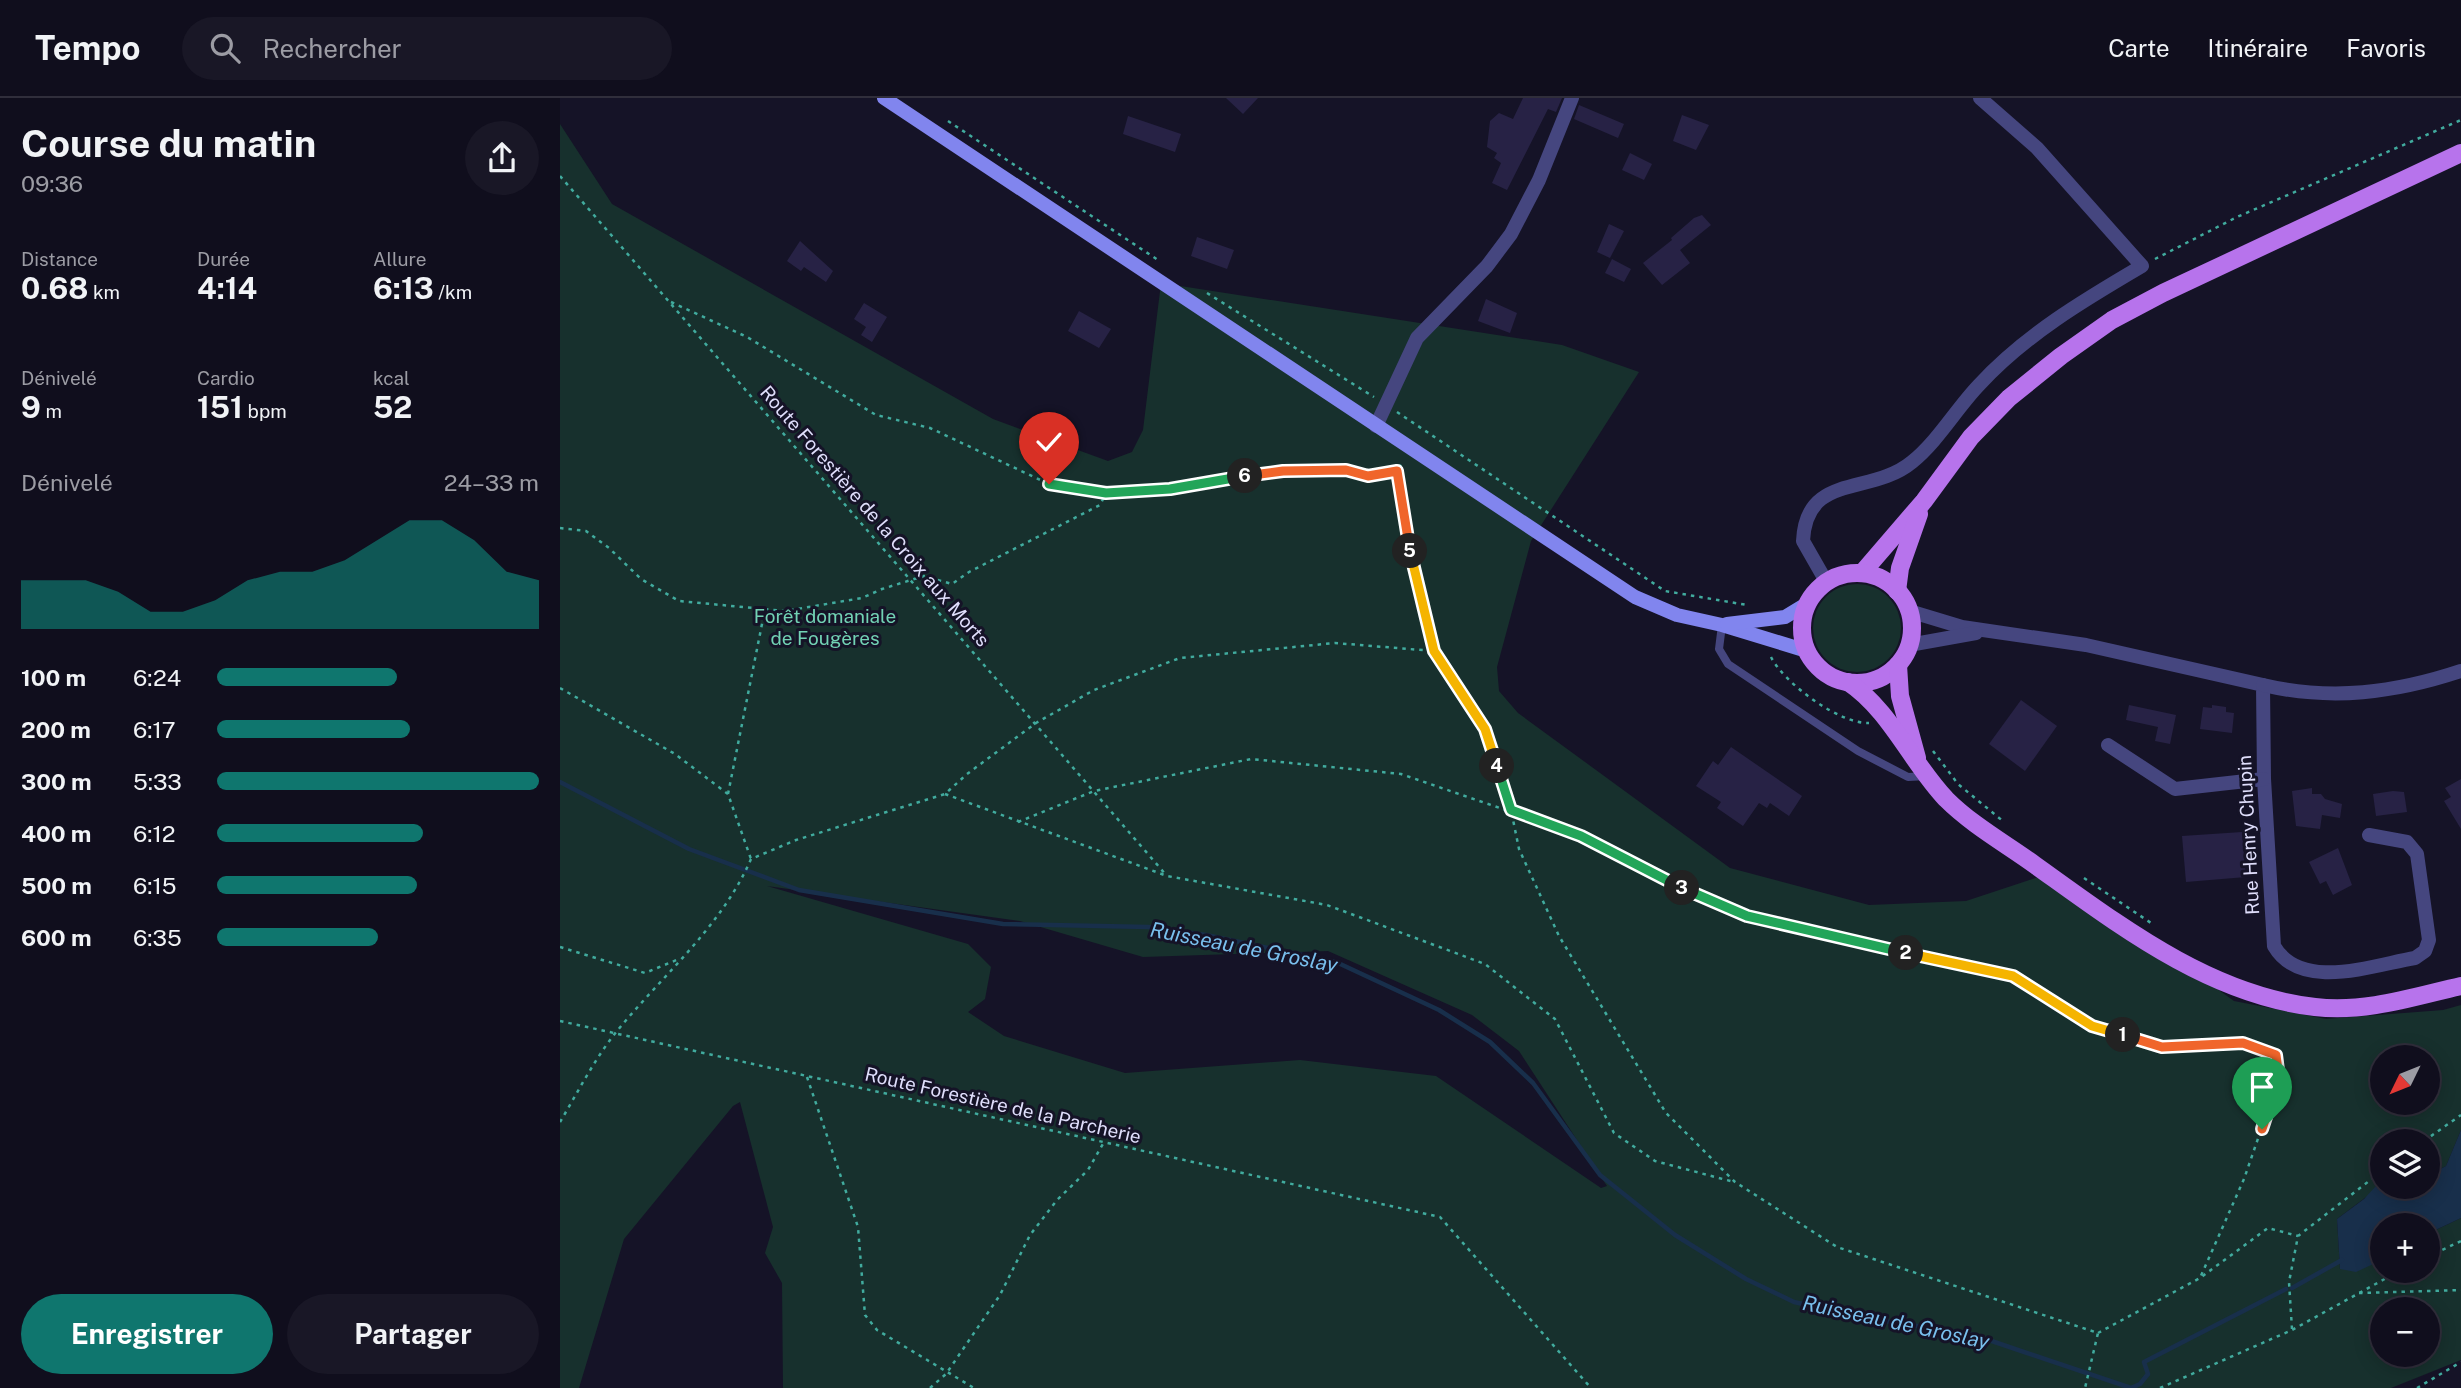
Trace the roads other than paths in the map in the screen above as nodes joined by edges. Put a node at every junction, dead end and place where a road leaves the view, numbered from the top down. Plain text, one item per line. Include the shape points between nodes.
1 (884, 98) edge
2 (1572, 98) edge
3 (1980, 98) edge
4 (2461, 153) edge
5 (1376, 426) junction
6 (1924, 501) junction
7 (1862, 573) junction
8 (1827, 583) junction
9 (1896, 591) junction
10 (1808, 603) junction
11 (1909, 611) junction
12 (1722, 625) junction
13 (1988, 632) junction
14 (1909, 645) junction
15 (1807, 651) junction
16 (1898, 665) junction
17 (2461, 671) edge
18 (1848, 682) junction
19 (2263, 685) junction
20 (2108, 745) dead end
21 (1922, 770) junction
22 (2264, 779) junction
23 (2368, 835) dead end
24 (2461, 986) edge

1 - 5 main road
2 - 5 street via 1511,234 1487,266 1417,338
3 - 8 street via 2037,148 2142,266 2073,307 2022,346 1979,384 1913,461 1882,478 1826,493 1809,509 1803,541
4 - 6 main road via 2112,320 2009,398 1971,437
5 - 12 main road via 1634,597 1677,615
6 - 7 main road
6 - 9 main road
7 - 8 main road
7 - 9 main road
8 - 10 main road
9 - 11 main road
10 - 12 main road via 1785,617
10 - 15 main road via 1802,625
11 - 13 street
11 - 14 main road
12 - 15 main road
12 - 21 lane via 1719,649 1728,664 1858,751 1908,776
13 - 14 street
13 - 19 street via 2085,645
14 - 16 main road
15 - 18 main road via 1828,675
16 - 18 main road via 1870,681
16 - 21 main road via 1900,695
17 - 19 street via 2418,686 2345,696
18 - 21 main road via 1866,694
19 - 22 street, Rue Henry Chupin
20 - 22 street via 2175,789
21 - 24 main road via 1947,800 1982,827 2120,926 2204,975 2273,1000 2316,1008 2368,1008
22 - 23 street, Rue Henry Chupin via 2274,946 2300,969 2322,973 2415,958 2425,951 2429,940 2417,854 2407,842

